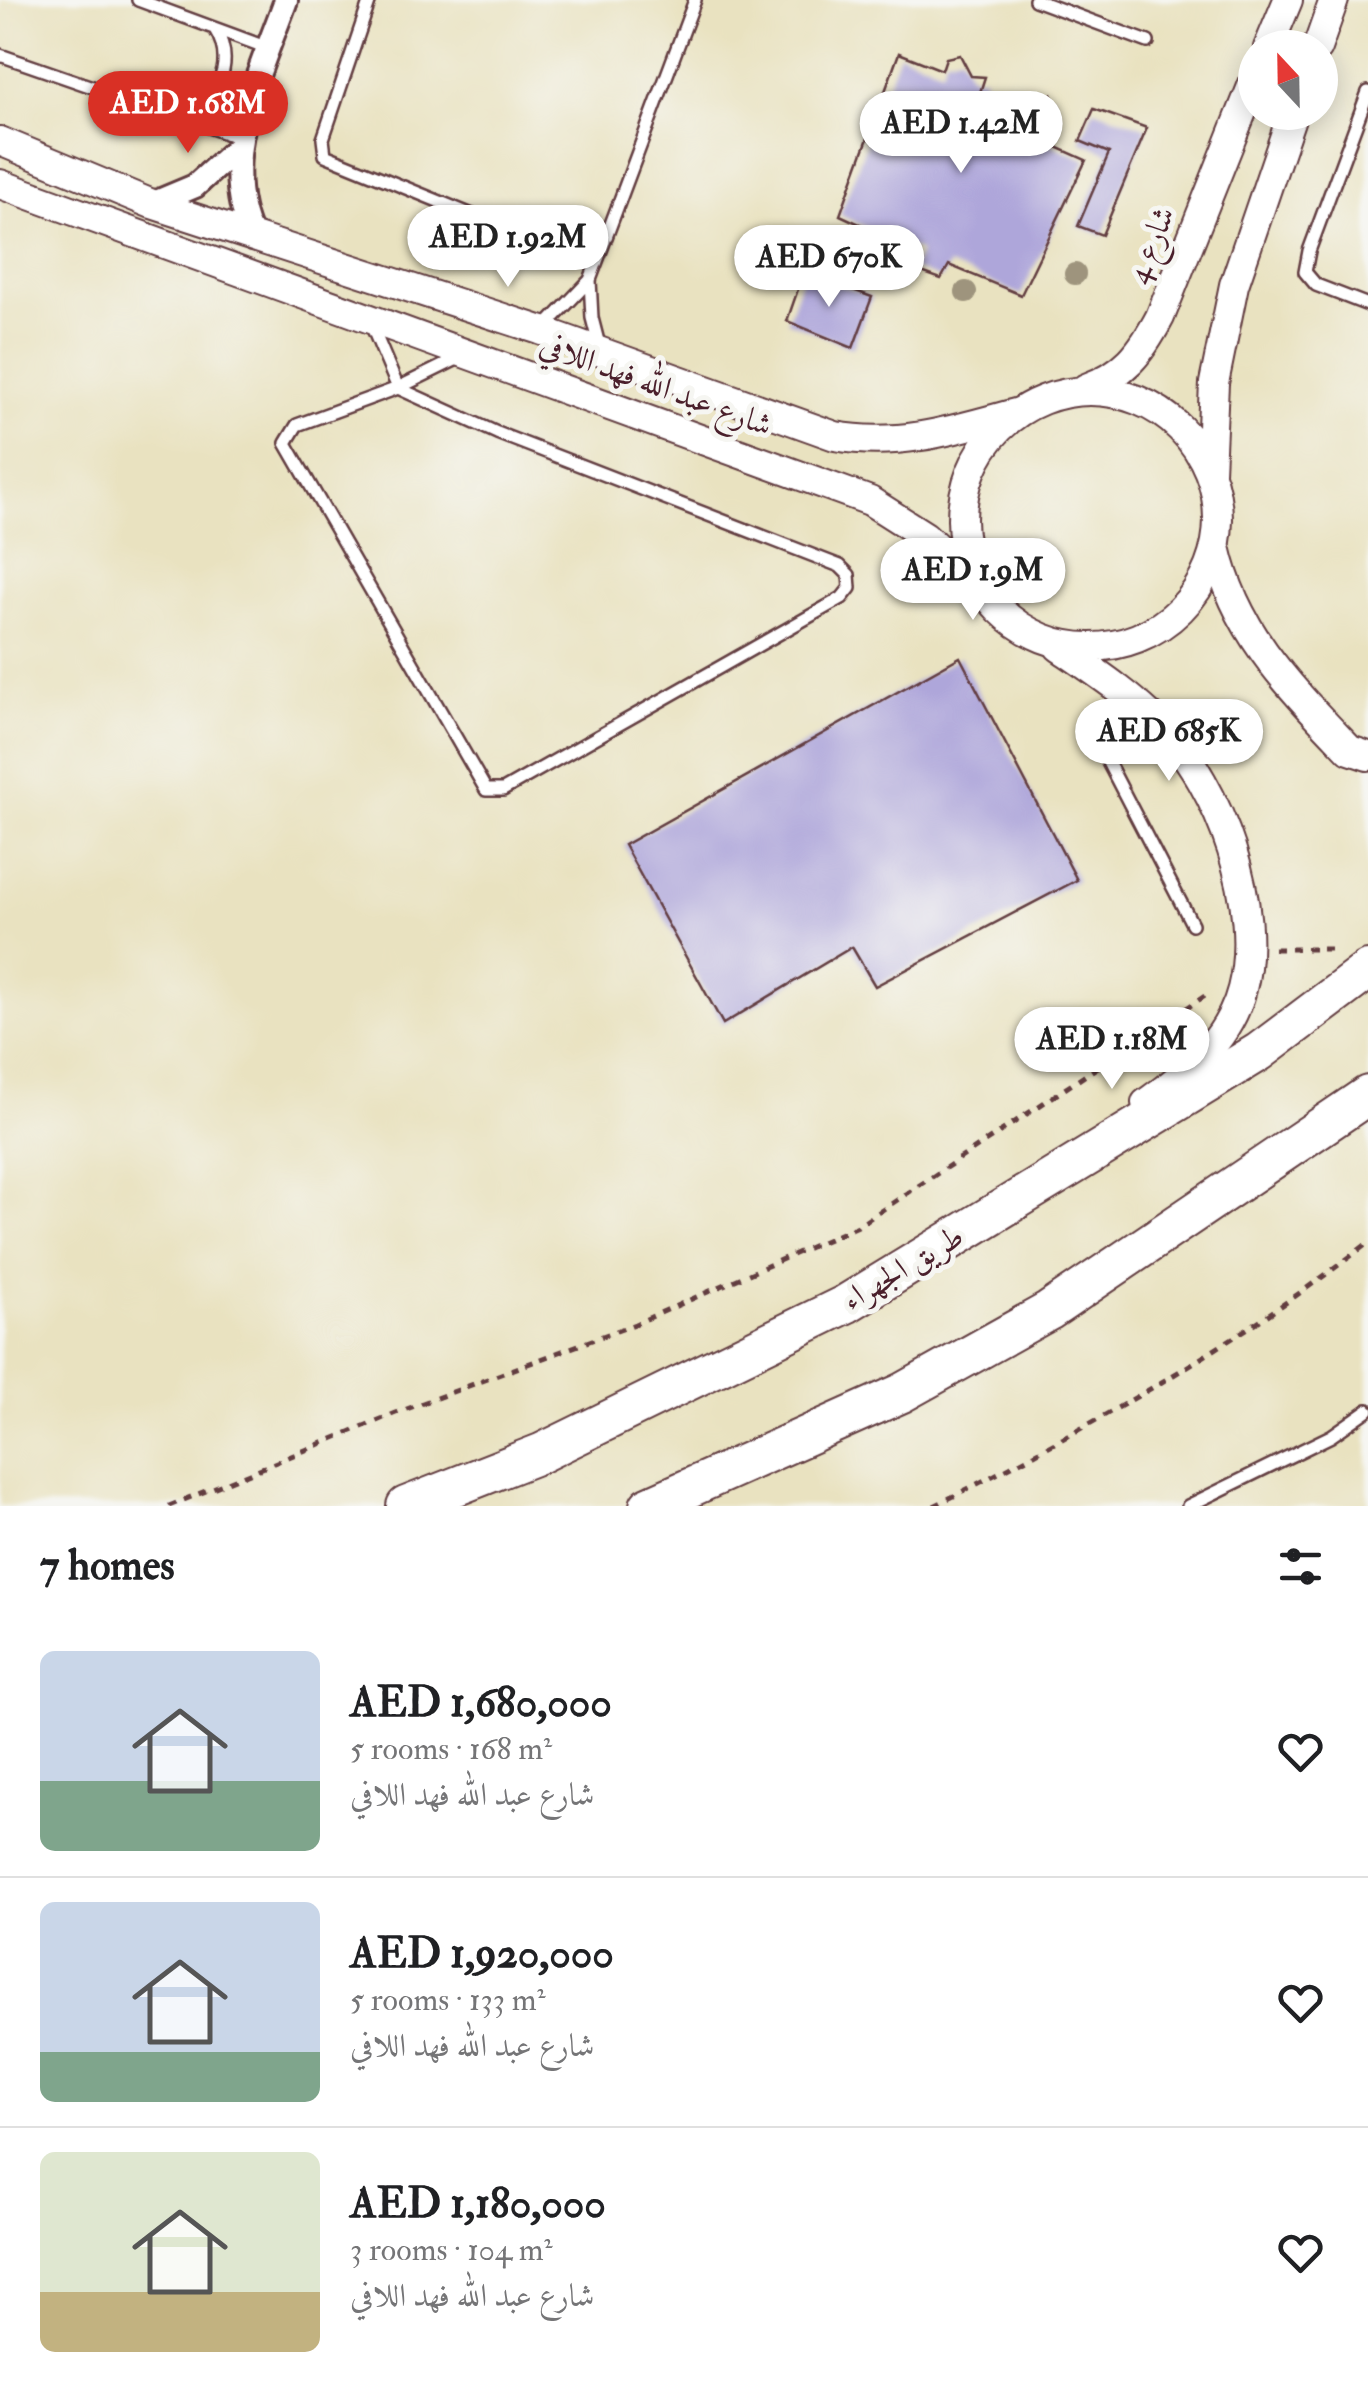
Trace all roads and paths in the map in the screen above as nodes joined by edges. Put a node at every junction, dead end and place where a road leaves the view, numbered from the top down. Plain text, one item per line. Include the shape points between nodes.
1 (138, 0) edge
2 (286, 0) edge
3 (370, 0) edge
4 (695, 0) edge
5 (1035, 0) edge
6 (1288, 0) edge
7 (1334, 0) edge
8 (215, 28) junction
9 (1276, 30) edge
10 (1323, 30) edge
11 (1148, 42) dead end
12 (268, 48) junction
13 (0, 55) edge
14 (1368, 92) edge
15 (175, 116) junction
16 (1238, 122) edge
17 (1287, 130) edge
18 (0, 141) edge
19 (239, 143) junction
20 (0, 184) edge
21 (152, 204) junction
22 (254, 239) junction
23 (595, 265) junction
24 (590, 280) junction
25 (1368, 305) edge
26 (368, 318) junction
27 (540, 330) junction
28 (601, 352) junction
29 (468, 354) junction
30 (398, 388) junction
31 (1065, 393) junction
32 (1020, 412) junction
33 (1210, 472) junction
34 (1216, 547) junction
35 (982, 590) junction
36 (1054, 643) junction
37 (1124, 694) junction
38 (1368, 756) edge
39 (1192, 924) dead end
40 (1247, 953) junction
41 (1356, 960) edge
42 (1368, 1095) edge
43 (1003, 1208) junction
44 (1368, 1243) edge
45 (1368, 1410) edge
46 (169, 1506) edge
47 (406, 1506) edge
48 (649, 1506) edge
49 (934, 1506) edge
50 (1188, 1506) edge

1 - 8 lane
2 - 12 street
3 - 23 lane via 323,139 325,156
4 - 23 lane
5 - 11 lane
6 - 9 street
7 - 10 street
8 - 12 lane
8 - 15 lane via 225,70 216,92 204,109
12 - 19 street
13 - 15 lane
14 - 25 lane via 1306,272 1316,286
15 - 19 lane
16 - 31 street, شارع 4 via 1141,354 1108,379
17 - 33 street via 1234,284 1214,383
18 - 21 street, شارع عبد الله فهد اللافي
19 - 21 street via 194,186
19 - 22 street via 240,207
20 - 26 street, شارع عبد الله فهد اللافي
21 - 22 street, شارع عبد الله فهد اللافي
22 - 27 street, شارع عبد الله فهد اللافي
23 - 24 lane
24 - 27 lane
24 - 28 lane
26 - 29 street, شارع عبد الله فهد اللافي
26 - 30 lane
27 - 28 street, شارع عبد الله فهد اللافي
28 - 32 street, شارع عبد الله فهد اللافي via 862,441 923,438
29 - 30 lane
29 - 35 street, شارع عبد الله فهد اللافي via 870,501 926,536
30 - 30 lane via 298,425 286,443 486,790 503,790 850,588 840,566
31 - 32 street
31 - 33 street via 1110,392 1152,406 1187,434
32 - 35 street via 990,439 970,474 961,513 965,553
33 - 34 street via 1219,509
34 - 36 street via 1200,586 1174,618 1096,648
34 - 38 street via 1237,613 1268,663 1350,750
35 - 36 street via 1026,631
36 - 37 street
37 - 39 lane via 1101,727 1100,745
37 - 40 street via 1163,728 1204,784 1232,846
40 - 41 path
40 - 43 street via 1242,990 1200,1063
40 - 46 path via 1209,994 858,1226 635,1324
41 - 43 highway, طريق الجهراء via 1259,1052
42 - 48 highway via 1049,1312 902,1392
43 - 47 highway, طريق الجهراء via 846,1304 684,1386
44 - 49 path via 1308,1290 1072,1436
45 - 50 lane via 1331,1436

